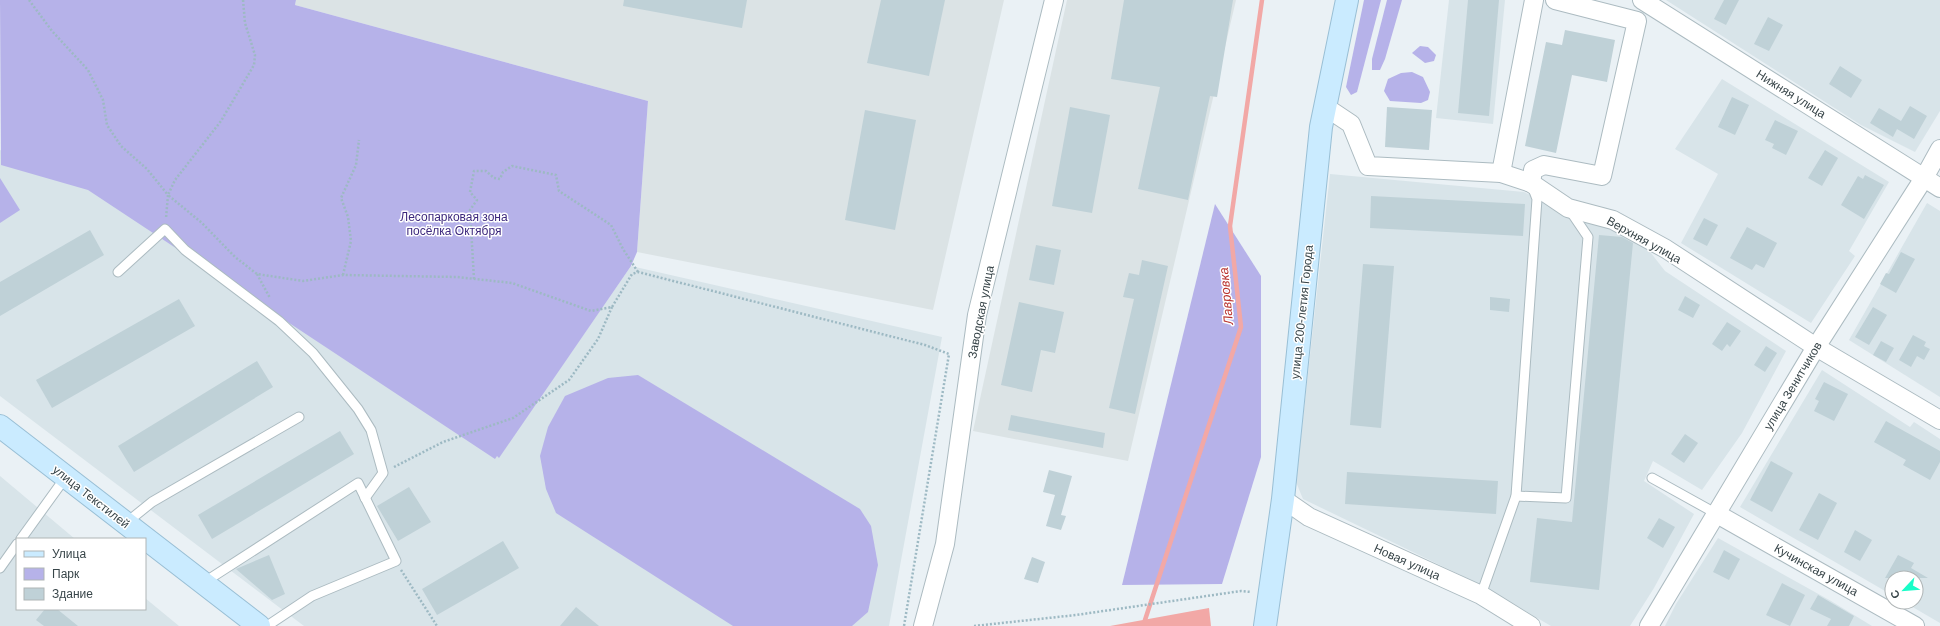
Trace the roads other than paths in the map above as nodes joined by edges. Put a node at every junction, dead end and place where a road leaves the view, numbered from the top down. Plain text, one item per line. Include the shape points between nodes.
1 (1054, 0) edge
2 (1347, 0) edge
3 (1534, 0) edge
4 (1555, 0) edge
5 (1642, 0) edge
6 (1324, 106) junction
7 (1940, 149) edge
8 (1501, 173) junction
9 (1924, 178) junction
10 (1531, 183) junction
11 (1940, 188) edge
12 (1568, 208) junction
13 (118, 272) dead end
14 (1816, 347) junction
15 (300, 417) dead end
16 (1940, 420) edge
17 (0, 426) edge
18 (65, 478) junction
19 (1652, 478) dead end
20 (1516, 496) junction
21 (365, 498) junction
22 (1283, 499) junction
23 (1717, 514) junction
24 (126, 523) junction
25 (22, 538) edge
26 (145, 538) edge
27 (146, 539) edge
28 (16, 545) edge
29 (0, 568) edge
30 (202, 583) junction
31 (1481, 595) junction
32 (259, 626) edge
33 (267, 626) edge
34 (923, 626) edge
35 (1265, 626) edge
36 (1531, 626) edge
37 (1649, 626) edge
38 (1915, 626) edge

1 - 34 street, Заводская улица via 978,315 945,544
2 - 6 street, улица 200-летия Города
3 - 8 street
4 - 10 street via 1637,21 1602,176 1544,165 1533,170
5 - 9 street, Нижняя улица
6 - 8 street, Верхняя улица via 1351,124 1368,166
6 - 22 street, улица 200-летия Города
7 - 9 street, улица Зенитчиков
8 - 10 street, Верхняя улица
9 - 11 street, Нижняя улица
9 - 14 street, улица Зенитчиков
10 - 12 street, Верхняя улица
10 - 20 lane via 1537,199
12 - 14 street, Верхняя улица via 1613,220 1666,250
12 - 20 lane via 1588,237 1566,498
13 - 21 lane via 165,229 185,250 279,321 313,353 358,409 371,430 383,473
14 - 16 street, Верхняя улица
14 - 23 street, улица Зенитчиков
15 - 24 lane via 152,502
17 - 18 street, улица Текстилей
18 - 24 street, улица Текстилей
18 - 25 lane
19 - 23 lane
20 - 31 lane
21 - 30 lane via 358,483
21 - 33 lane via 396,561 312,596
22 - 31 street, Новая улица via 1309,517
22 - 35 street, улица 200-летия Города
23 - 37 street, улица Зенитчиков
23 - 38 street, Кучинская улица
24 - 26 street, улица Текстилей
27 - 30 street, улица Текстилей
28 - 29 lane
30 - 32 street, улица Текстилей
31 - 36 street, Новая улица

